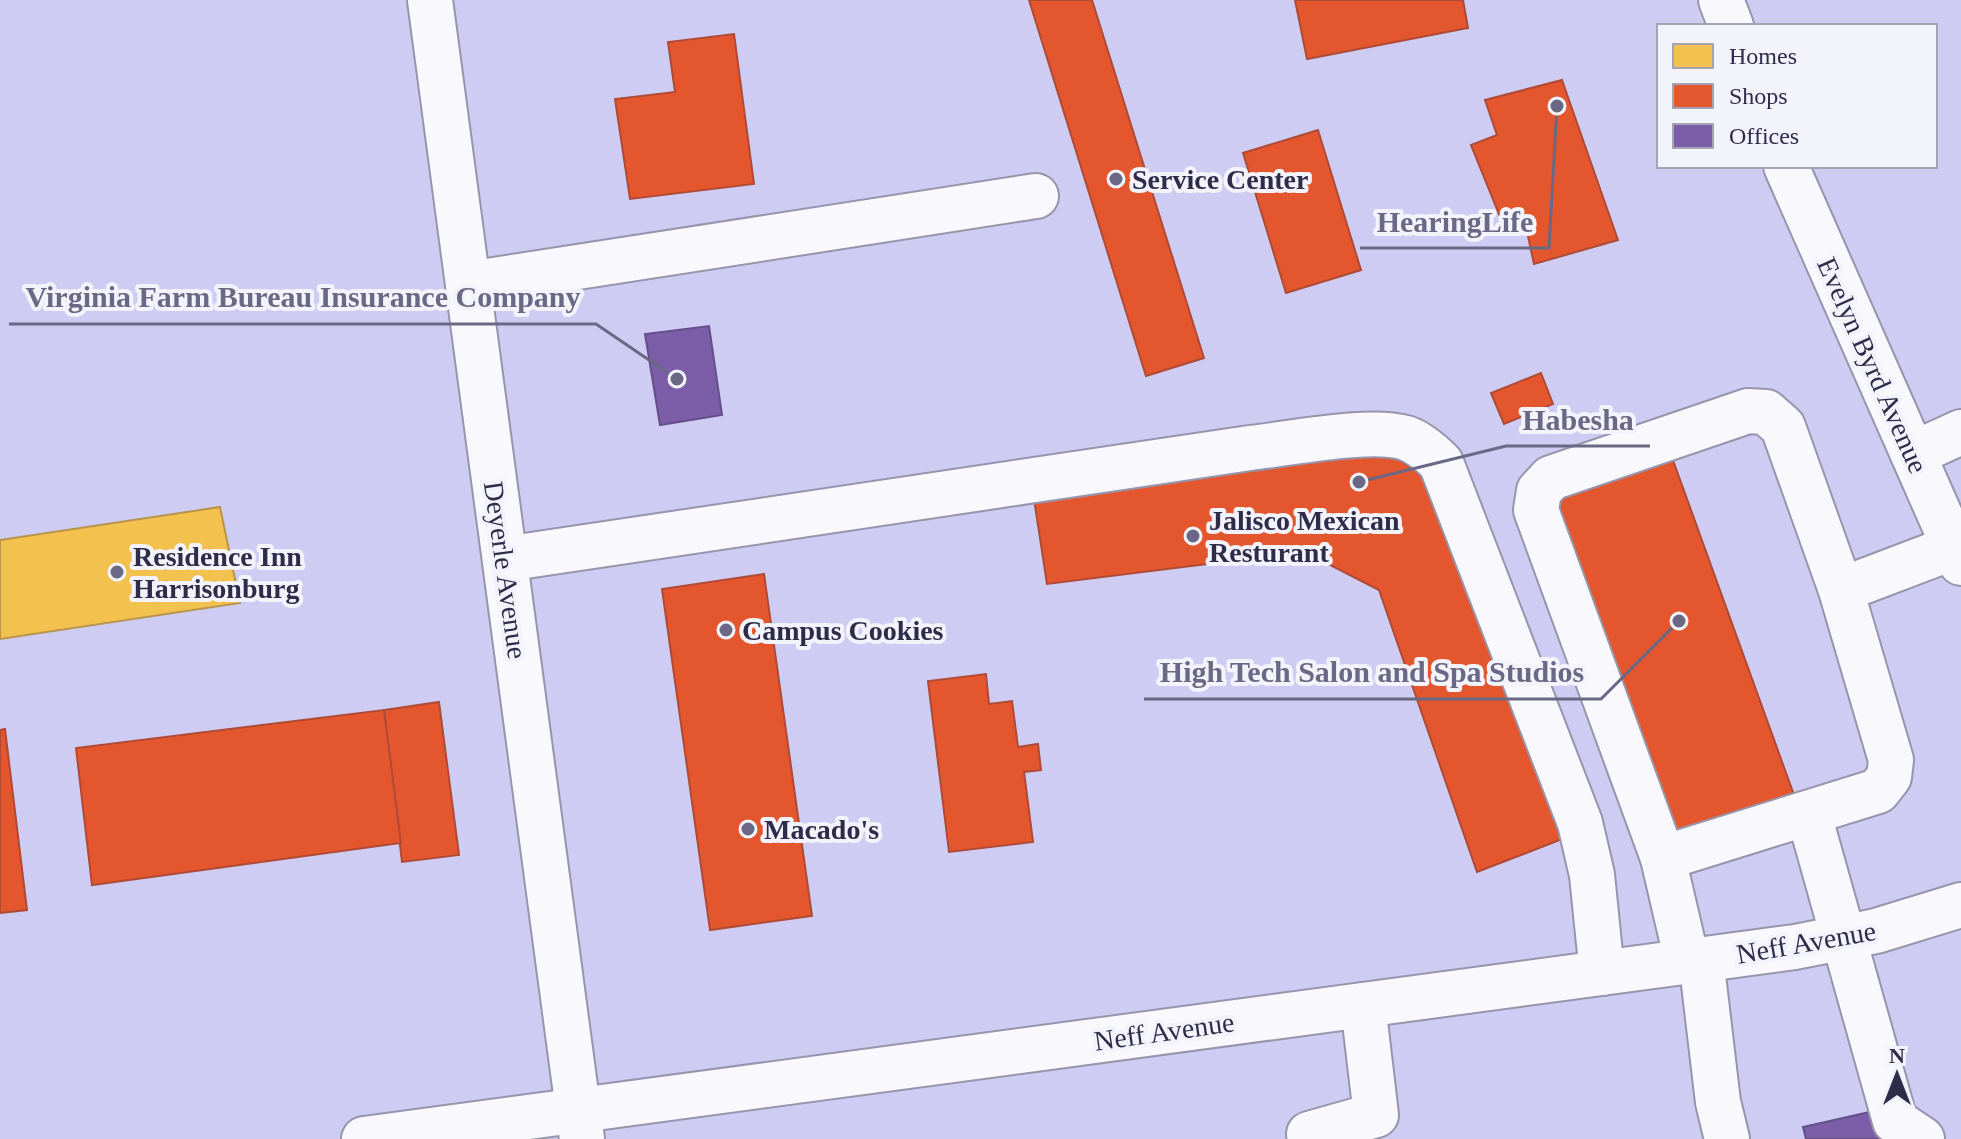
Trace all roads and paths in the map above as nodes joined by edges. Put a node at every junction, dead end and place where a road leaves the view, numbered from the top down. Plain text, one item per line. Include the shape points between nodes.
1 (430, 0) edge
2 (1721, 0) edge
3 (1730, 24) edge
4 (1787, 168) edge
5 (1036, 196) dead end
6 (468, 284) junction
7 (1961, 432) edge
8 (1913, 454) junction
9 (1957, 555) edge
10 (505, 559) junction
11 (1841, 590) junction
12 (1809, 815) junction
13 (1663, 858) junction
14 (1961, 905) edge
15 (1846, 938) junction
16 (1694, 960) junction
17 (1602, 973) junction
18 (1363, 1005) junction
19 (580, 1125) edge
20 (1378, 1127) edge
21 (1309, 1134) dead end
22 (364, 1139) edge
23 (1727, 1139) edge
24 (1922, 1139) edge

1 - 6 street, Deyerle Avenue
2 - 3 street
4 - 8 street, Evelyn Byrd Avenue
5 - 6 street
6 - 10 street, Deyerle Avenue
7 - 8 street
8 - 9 street, Evelyn Byrd Avenue
9 - 11 street
10 - 17 street via 1250,448 1371,435 1405,438 1441,463 1561,770 1592,875
10 - 19 street, Deyerle Avenue
11 - 12 street via 1891,760 1889,777 1878,791
11 - 13 street via 1783,427 1766,412 1748,411 1551,478 1539,491 1536,510
12 - 13 street
12 - 15 street
13 - 16 street
14 - 15 street, Neff Avenue
15 - 16 street, Neff Avenue
15 - 24 street via 1895,1121
16 - 17 street, Neff Avenue
16 - 23 street
17 - 18 street, Neff Avenue
18 - 19 street, Neff Avenue
18 - 20 street
19 - 22 street, Neff Avenue
20 - 21 street

